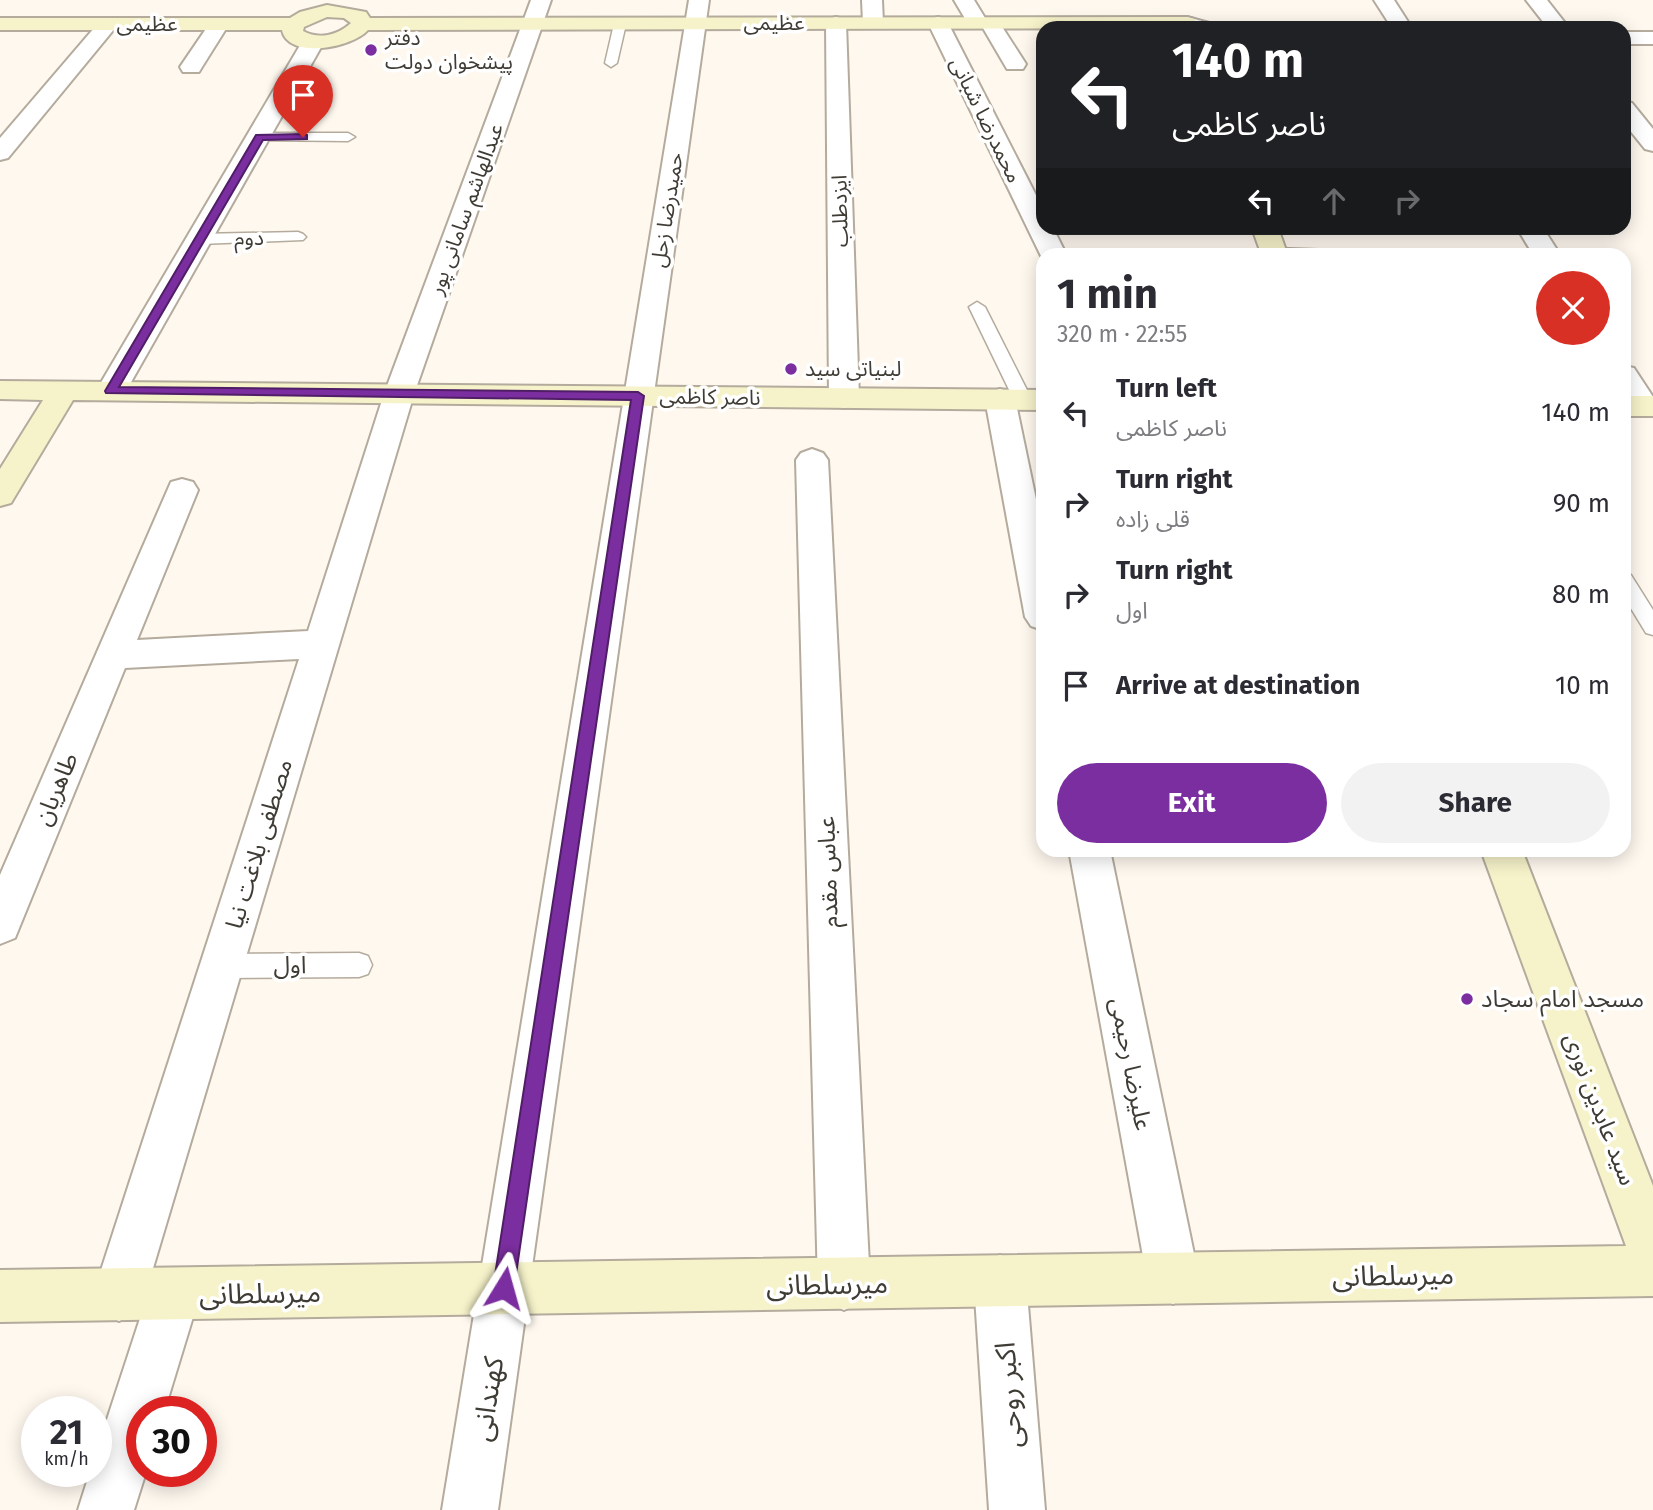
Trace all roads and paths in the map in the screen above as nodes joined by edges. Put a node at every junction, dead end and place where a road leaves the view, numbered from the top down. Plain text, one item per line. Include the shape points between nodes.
1 (541, 0) edge
2 (872, 0) edge
3 (964, 0) edge
4 (1178, 0) edge
5 (1384, 0) edge
6 (1536, 0) edge
7 (340, 5) edge
8 (697, 12) edge
9 (1191, 21) edge
10 (1398, 21) edge
11 (1553, 21) edge
12 (836, 23) junction
13 (873, 23) junction
14 (938, 23) junction
15 (984, 23) junction
16 (0, 24) edge
17 (108, 24) junction
18 (219, 24) junction
19 (294, 24) junction
20 (362, 24) junction
21 (532, 24) junction
22 (620, 24) junction
23 (1036, 24) edge
24 (1631, 38) edge
25 (1653, 38) edge
26 (313, 42) junction
27 (611, 63) dead end
28 (1015, 64) dead end
29 (191, 67) dead end
30 (1631, 117) edge
31 (259, 137) junction
32 (348, 137) dead end
33 (1653, 144) edge
34 (0, 153) edge
35 (1036, 220) edge
36 (298, 237) dead end
37 (200, 239) junction
38 (977, 307) dead end
39 (1631, 389) edge
40 (0, 390) edge
41 (64, 390) junction
42 (111, 391) junction
43 (399, 394) junction
44 (638, 396) junction
45 (844, 398) junction
46 (1022, 400) edge
47 (1640, 406) edge
48 (813, 460) dead end
49 (182, 490) dead end
50 (0, 495) edge
51 (1036, 545) edge
52 (1631, 591) edge
53 (1653, 627) edge
54 (321, 644) junction
55 (113, 655) junction
56 (1090, 857) edge
57 (1504, 857) edge
58 (0, 924) edge
59 (222, 965) junction
60 (359, 965) dead end
61 (1653, 1250) edge
62 (1653, 1271) edge
63 (1173, 1278) junction
64 (1000, 1281) junction
65 (844, 1284) junction
66 (504, 1288) junction
67 (174, 1294) junction
68 (119, 1295) junction
69 (0, 1296) edge
70 (106, 1510) edge
71 (470, 1510) edge
72 (1017, 1510) edge

1 - 21 street, عبدالهاشم سامانی پور
2 - 13 street
3 - 15 street
4 - 9 street
5 - 10 street
6 - 11 street
7 - 19 street
7 - 20 street via 359,16
8 - 12 street, عظیمی
8 - 22 street, عظیمی
8 - 44 street, حمیدرضا زحل
12 - 13 street, عظیمی
12 - 45 street, ایزدطلب
13 - 14 street, عظیمی
14 - 15 street, عظیمی
14 - 35 street, محمدرضا شبانی
15 - 23 street, عظیمی
15 - 28 street
16 - 17 street, عظیمی
17 - 18 street, عظیمی
17 - 34 street
18 - 19 street, عظیمی
18 - 29 street
19 - 26 street via 296,37
20 - 21 street, عظیمی
20 - 26 street via 341,38
21 - 22 street, عظیمی
21 - 43 street, عبدالهاشم سامانی پور
22 - 27 lane
24 - 25 street
26 - 31 street
30 - 33 street
31 - 32 lane
31 - 37 street
36 - 37 lane, دوم
37 - 42 street
38 - 46 lane
39 - 47 street
40 - 41 street, ناصر کاظمی
41 - 42 street, ناصر کاظمی
41 - 50 street
42 - 43 street, ناصر کاظمی
43 - 44 street, ناصر کاظمی
43 - 54 street, مصطفی بلاغت نیا
44 - 45 street, ناصر کاظمی
44 - 66 street, حمیدرضا زحل
45 - 46 street, ناصر کاظمی
46 - 51 street
48 - 65 street, عباس مقدم
49 - 55 street, طاهریان
52 - 53 lane
54 - 55 street
54 - 59 street, مصطفی بلاغت نیا
55 - 58 street, طاهریان
56 - 63 street, علیرضا رحیمی
57 - 61 street, سید عابدین نوری
59 - 60 lane, اول
59 - 68 street, مصطفی بلاغت نیا
62 - 63 street, میرسلطانی
63 - 64 street, میرسلطانی
64 - 65 street, میرسلطانی
64 - 72 street, اکبر روحی
65 - 66 street, میرسلطانی
66 - 67 street, میرسلطانی
66 - 71 street, کهندانی
67 - 68 street, میرسلطانی
67 - 70 street
68 - 69 street, میرسلطانی

